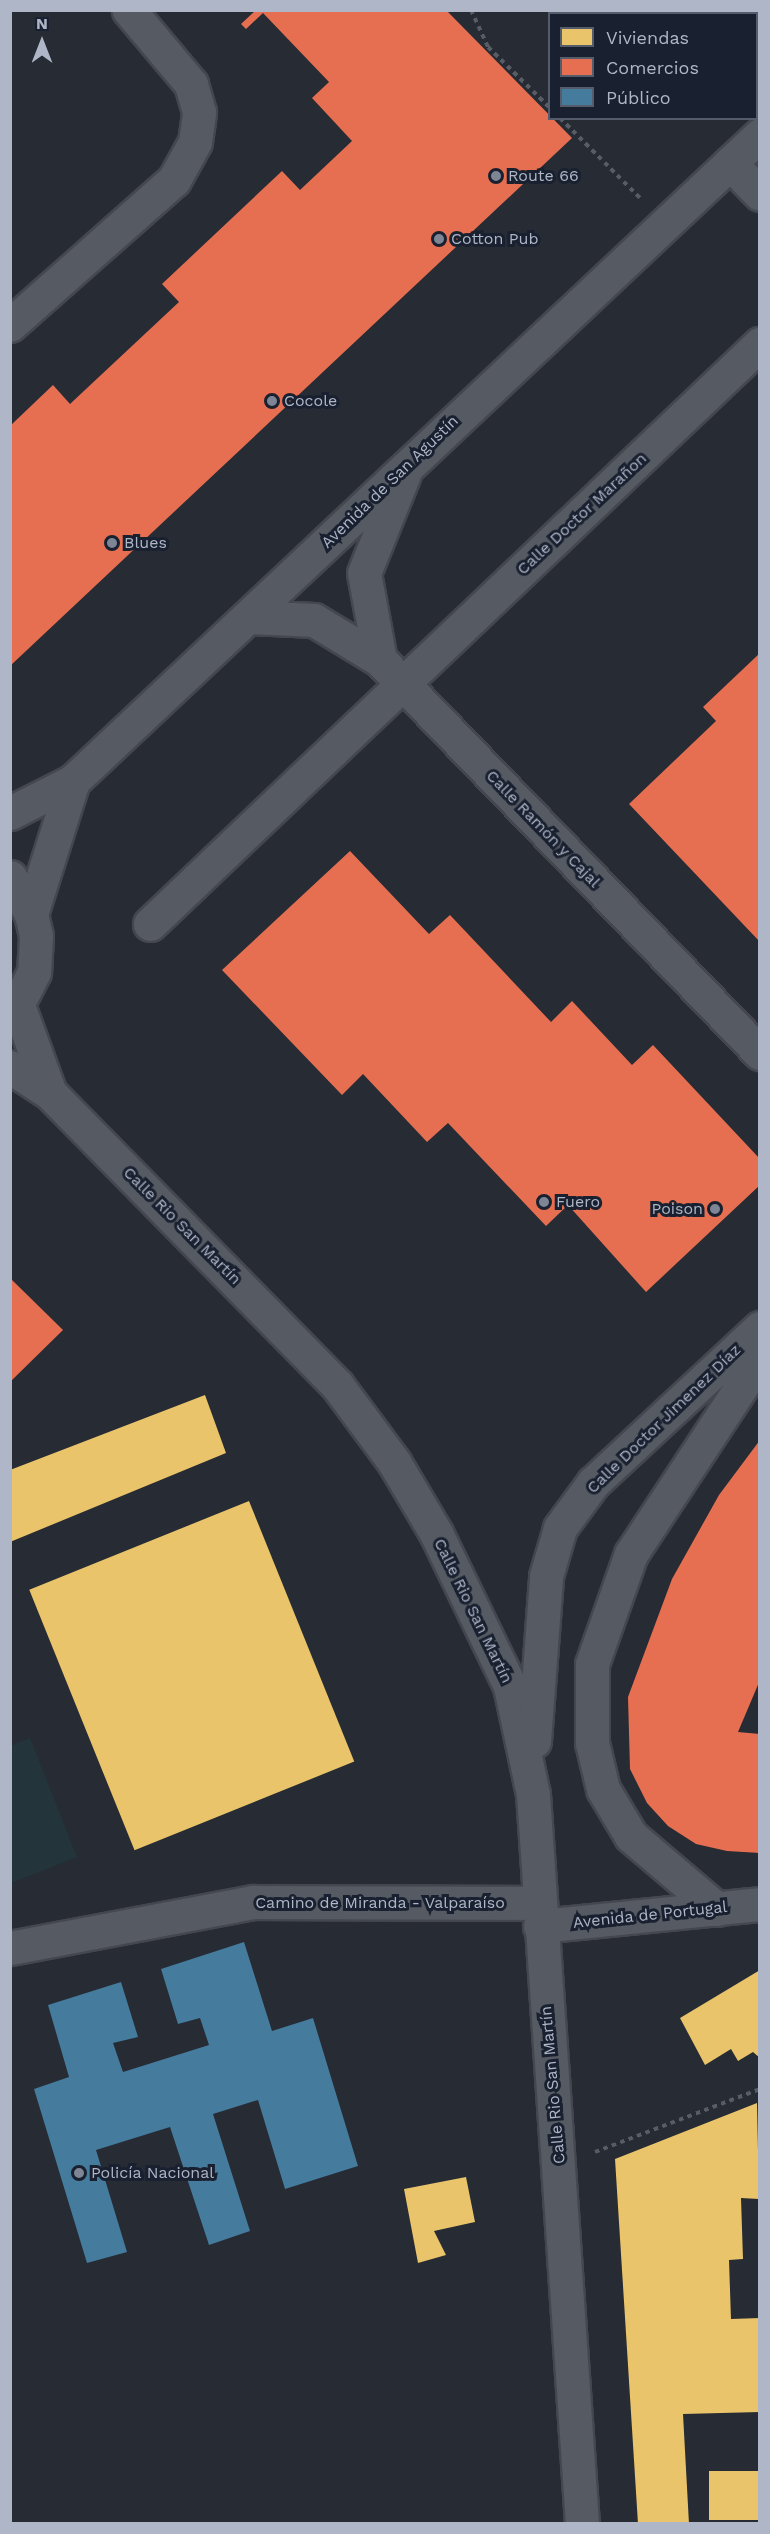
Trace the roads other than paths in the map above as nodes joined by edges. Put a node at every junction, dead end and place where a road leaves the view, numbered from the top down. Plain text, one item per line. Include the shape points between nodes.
1 (129, 10) edge
2 (759, 135) edge
3 (730, 163) junction
4 (759, 194) edge
5 (10, 325) edge
6 (759, 344) edge
7 (408, 464) junction
8 (250, 617) junction
9 (391, 672) junction
10 (73, 781) junction
11 (10, 813) edge
12 (10, 877) edge
13 (31, 914) junction
14 (150, 924) dead end
15 (15, 1013) edge
16 (759, 1053) edge
17 (10, 1067) edge
18 (50, 1093) junction
19 (759, 1328) edge
20 (759, 1358) edge
21 (533, 1794) junction
22 (759, 1904) edge
23 (717, 1909) junction
24 (539, 1914) junction
25 (10, 1948) edge
26 (582, 2523) edge

1 - 5 street via 191,84 200,112 195,142 174,180
2 - 3 street, Avenida de San Agustín
3 - 4 street
3 - 7 street, Avenida de San Agustín
6 - 9 street, Calle Doctor Marañon
7 - 8 street, Avenida de San Agustín
7 - 9 street via 364,573
8 - 9 street, Calle Ramón y Cajal via 314,620
8 - 10 street, Avenida de San Agustín
9 - 14 street, Calle Doctor Marañon
9 - 16 street, Calle Ramón y Cajal
10 - 11 street, Avenida de San Agustín
10 - 13 street
12 - 13 street
13 - 15 street via 34,972
15 - 18 street
17 - 18 street
18 - 21 street, Calle Rio San Martín via 337,1385 394,1462 469,1595 510,1686
19 - 21 street, Calle Doctor Jimenez Díaz via 593,1483 560,1528 546,1576
20 - 23 street via 631,1554 592,1664 592,1743 603,1789 631,1836
21 - 24 street, Calle Rio San Martín
22 - 23 street, Avenida de Portugal
23 - 24 street, Avenida de Portugal
24 - 25 street, Camino de Miranda - Valparaíso via 253,1902
24 - 26 street, Calle Rio San Martín

